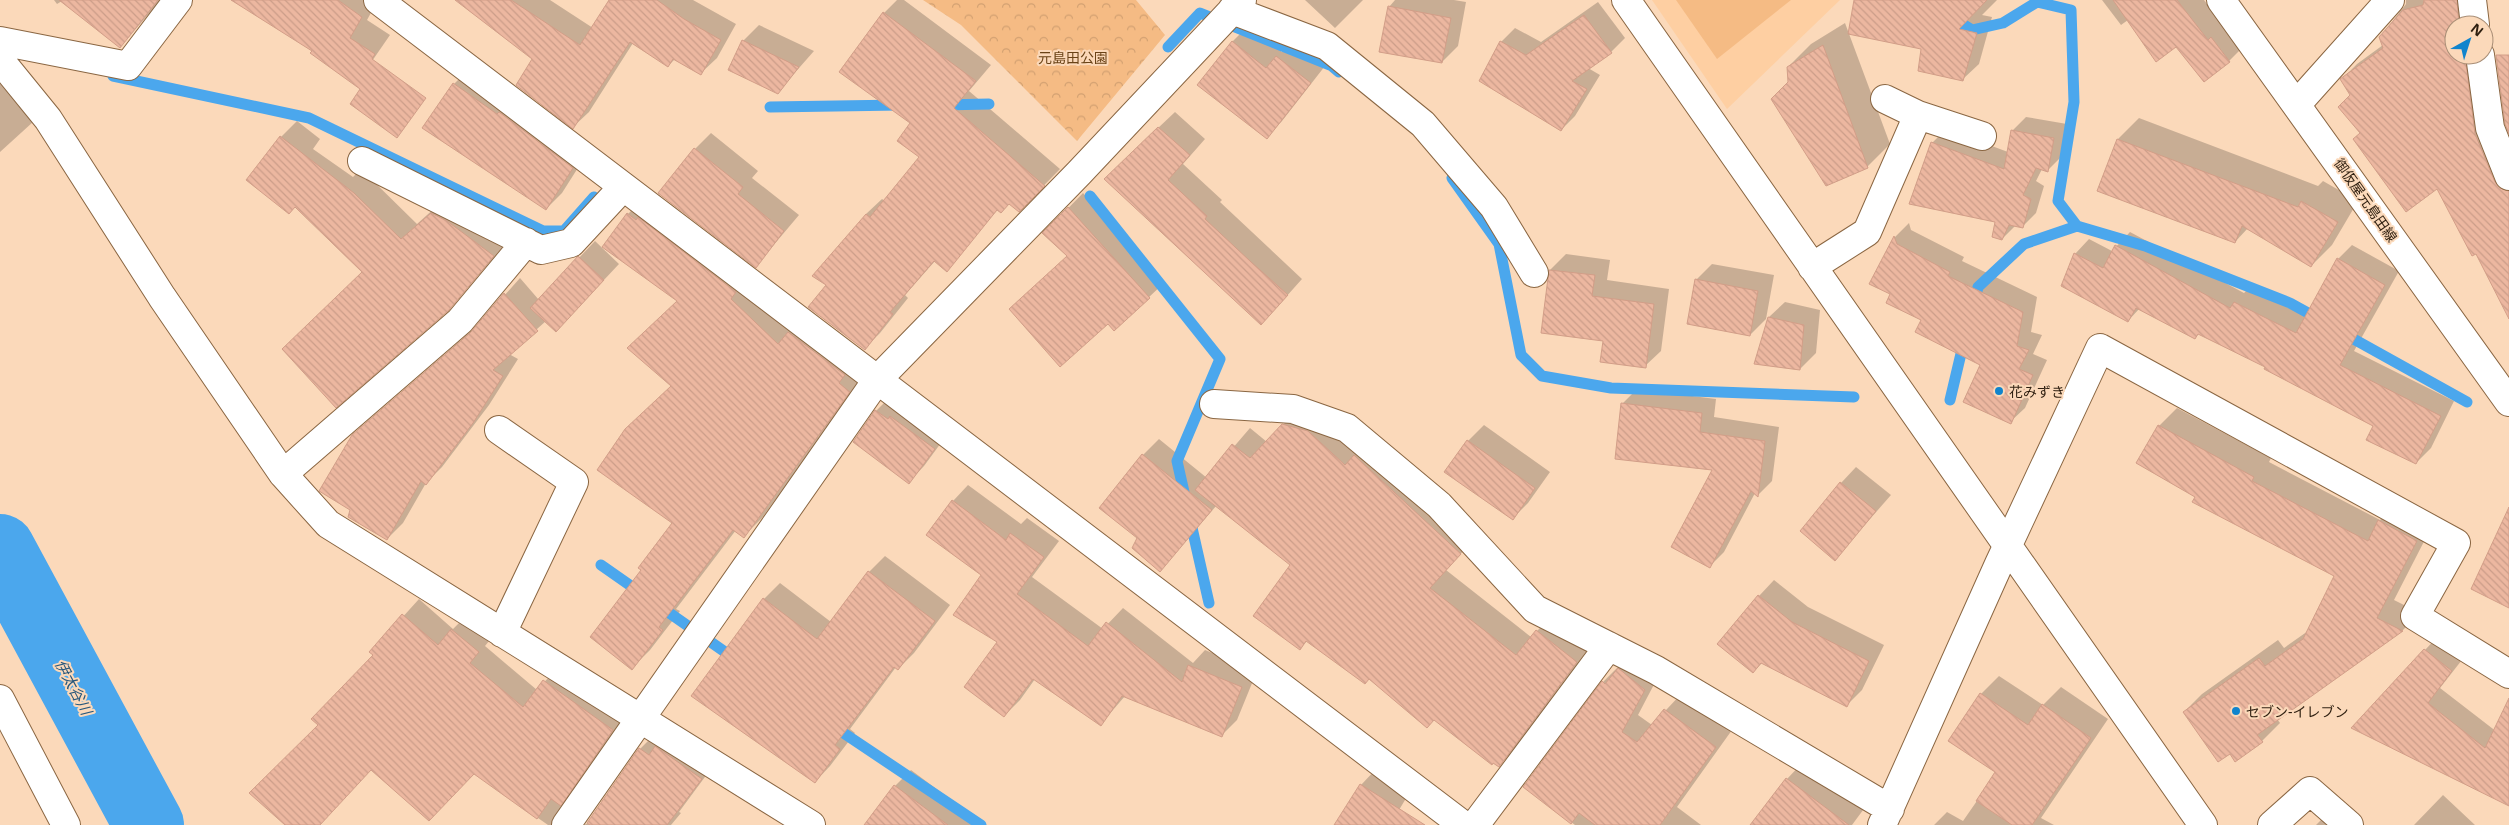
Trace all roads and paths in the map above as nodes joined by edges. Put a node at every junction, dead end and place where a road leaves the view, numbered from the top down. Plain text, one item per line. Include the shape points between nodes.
1 (178, 0) edge
2 (378, 0) edge
3 (1626, 0) edge
4 (2221, 0) edge
5 (2390, 0) edge
6 (2472, 0) edge
7 (1237, 5) edge
8 (2474, 15) edge
9 (0, 41) edge
10 (0, 60) edge
11 (2481, 65) edge
12 (1885, 100) dead end
13 (2297, 104) junction
14 (1918, 115) junction
15 (1982, 136) dead end
16 (362, 161) dead end
17 (2509, 176) edge
18 (623, 186) junction
19 (526, 242) junction
20 (1812, 267) junction
21 (1534, 273) dead end
22 (877, 380) junction
23 (2509, 402) edge
24 (1214, 404) dead end
25 (499, 430) dead end
26 (283, 474) junction
27 (2008, 547) junction
28 (502, 633) junction
29 (1609, 646) junction
30 (2509, 674) edge
31 (0, 699) edge
32 (640, 720) junction
33 (1886, 817) edge
34 (66, 825) edge
35 (566, 825) edge
36 (811, 825) edge
37 (1463, 825) edge
38 (1474, 825) edge
39 (2203, 825) edge
40 (2272, 825) edge
41 (2349, 825) edge

1 - 9 street via 128,66
2 - 18 street
3 - 20 street
4 - 13 street, 御仮屋元島田線
5 - 13 street
6 - 8 street
7 - 21 street via 1327,46 1422,124 1494,207
7 - 22 street
10 - 26 street via 48,119 162,296
11 - 17 street via 2490,128
12 - 14 street
13 - 23 street, 御仮屋元島田線
14 - 15 street
14 - 20 street via 1867,232
16 - 19 street
18 - 19 street via 571,243 541,250
18 - 22 street
19 - 26 street via 460,321
20 - 27 street
22 - 32 street
22 - 37 street
24 - 29 street via 1293,409 1347,428 1438,505 1535,609
25 - 28 street via 574,482
26 - 28 street via 328,524
27 - 30 street via 2100,348 2456,543 2415,616
27 - 33 street
27 - 39 street
28 - 32 street
29 - 33 street via 1656,670
29 - 38 street
31 - 34 street
32 - 35 street
32 - 36 street
40 - 41 street via 2310,791

